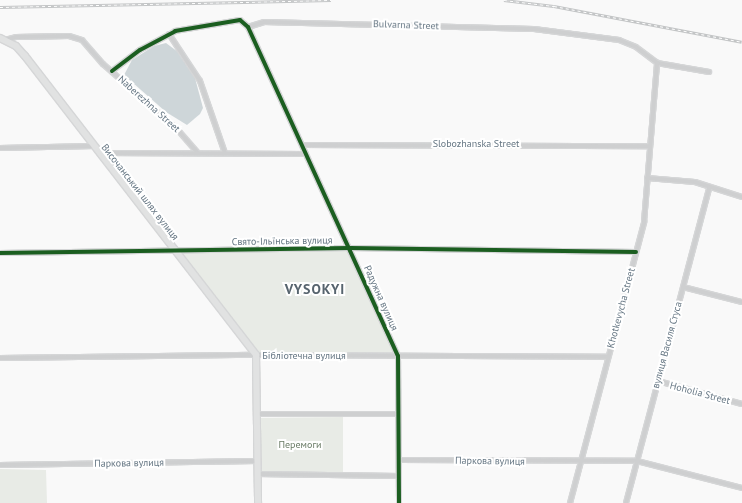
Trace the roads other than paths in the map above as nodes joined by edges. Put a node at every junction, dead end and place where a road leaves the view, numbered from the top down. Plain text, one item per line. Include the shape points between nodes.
1 (248, 27) junction
2 (169, 34) junction
3 (3, 39) edge
4 (657, 62) junction
5 (112, 70) junction
6 (709, 72) dead end
7 (302, 145) junction
8 (95, 146) junction
9 (650, 146) junction
10 (0, 148) edge
11 (100, 153) junction
12 (198, 153) junction
13 (225, 153) junction
14 (306, 154) junction
15 (647, 178) junction
16 (709, 188) junction
17 (742, 197) edge
18 (350, 248) junction
19 (176, 252) junction
20 (636, 252) junction
21 (0, 253) edge
22 (683, 286) junction
23 (742, 302) edge
24 (256, 355) junction
25 (398, 356) junction
26 (608, 357) junction
27 (0, 358) edge
28 (658, 381) junction
29 (742, 404) edge
30 (257, 414) junction
31 (398, 414) junction
32 (399, 460) junction
33 (257, 461) junction
34 (637, 461) junction
35 (581, 462) junction
36 (0, 464) edge
37 (257, 474) junction
38 (399, 476) junction
39 (742, 488) edge
40 (258, 503) edge
41 (399, 503) edge
42 (570, 503) edge
43 (626, 503) edge

1 - 2 street via 240,20
1 - 4 street, Bulvarna Street via 264,22 534,29 619,40 636,47
1 - 7 street, Радужна вулиця
2 - 5 street
2 - 13 street via 200,81
3 - 5 street, Naberezhna Street via 70,36 82,40
3 - 8 street, Височанський шлях вулиця via 25,56
4 - 6 street, Bulvarna Street
4 - 9 street, Khotkevycha Street
5 - 12 street, Naberezhna Street via 177,129
7 - 9 street, Slobozhanska Street
7 - 14 street, Радужна вулиця
8 - 10 street
8 - 11 street, Височанський шлях вулиця
9 - 15 street, Khotkevycha Street
11 - 12 street
11 - 19 street, Височанський шлях вулиця
12 - 13 street
13 - 14 street
14 - 18 street, Радужна вулиця
15 - 16 street via 695,182
15 - 20 street, Khotkevycha Street via 644,222
16 - 17 street
16 - 22 street, вулиця Василя Стуса
18 - 19 street, Свято-Ільїнська вулиця
18 - 20 street, Свято-Ільїнська вулиця
18 - 25 street, Радужна вулиця
19 - 21 street, Свято-Ільїнська вулиця
19 - 24 street, Височанський шлях вулиця
20 - 26 street, Khotkevycha Street
22 - 23 street
22 - 28 street, вулиця Василя Стуса
24 - 25 street, Бібліотечна вулиця
24 - 27 street, Бібліотечна вулиця
24 - 30 street
25 - 26 street, Бібліотечна вулиця
25 - 31 street, Радужна вулиця
26 - 35 street, Khotkevycha Street
28 - 29 street, Hoholia Street
28 - 34 street, вулиця Василя Стуса
30 - 31 street
30 - 33 street
31 - 32 street, Радужна вулиця
32 - 35 street, Паркова вулиця
32 - 38 street, Радужна вулиця
33 - 36 street, Паркова вулиця
33 - 37 street
34 - 35 street, Паркова вулиця
34 - 39 street, Паркова вулиця
34 - 43 street, вулиця Василя Стуса
35 - 42 street, Khotkevycha Street
37 - 38 street
37 - 40 street
38 - 41 street, Радужна вулиця

